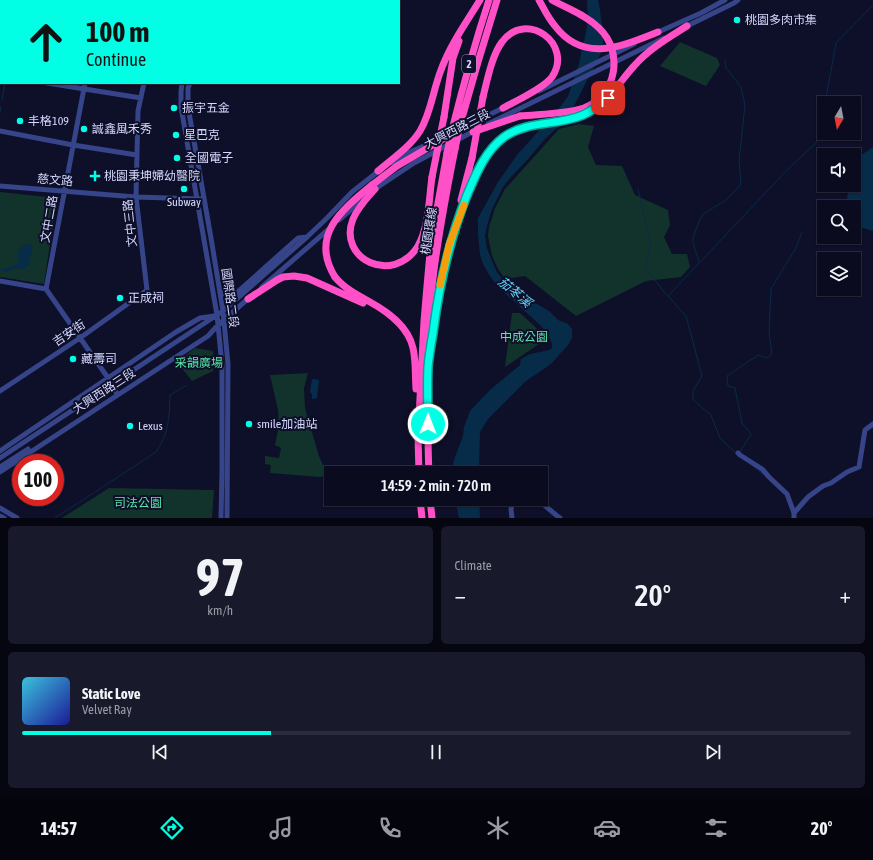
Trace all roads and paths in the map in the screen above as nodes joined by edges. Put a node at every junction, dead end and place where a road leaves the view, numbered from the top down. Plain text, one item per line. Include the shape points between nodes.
1 (480, 0) edge
2 (489, 0) edge
3 (497, 0) edge
4 (539, 0) edge
5 (552, 0) edge
6 (725, 0) edge
7 (738, 0) edge
8 (474, 8) junction
9 (687, 26) junction
10 (658, 32) junction
11 (53, 84) edge
12 (85, 84) edge
13 (144, 84) edge
14 (182, 84) edge
15 (190, 84) edge
16 (84, 89) junction
17 (141, 98) junction
18 (502, 108) junction
19 (456, 128) junction
20 (0, 131) edge
21 (473, 132) junction
22 (74, 145) junction
23 (137, 155) junction
24 (378, 171) junction
25 (0, 186) edge
26 (373, 187) junction
27 (64, 191) junction
28 (136, 196) junction
29 (204, 198) junction
30 (197, 199) junction
31 (307, 237) junction
32 (449, 245) junction
33 (0, 281) edge
34 (46, 289) junction
35 (147, 290) joint
36 (220, 290) junction
37 (248, 299) junction
38 (223, 311) junction
39 (217, 315) junction
40 (224, 320) junction
41 (398, 322) junction
42 (218, 325) junction
43 (80, 338) junction
44 (428, 366) junction
45 (108, 378) junction
46 (112, 384) junction
47 (0, 391) edge
48 (117, 393) junction
49 (418, 399) junction
50 (873, 424) edge
51 (222, 435) junction
52 (228, 435) junction
53 (0, 451) edge
54 (739, 454) dead end
55 (0, 458) edge
56 (419, 466) edge
57 (429, 466) edge
58 (0, 467) edge
59 (0, 472) edge
60 (421, 506) edge
61 (431, 506) edge
62 (512, 506) edge
63 (546, 506) edge
64 (0, 508) edge
65 (794, 515) edge
66 (0, 516) edge
67 (4, 518) edge
68 (17, 518) edge
69 (221, 518) edge
70 (227, 518) edge
71 (422, 518) edge
72 (432, 518) edge
73 (512, 518) edge
74 (560, 518) edge

1 - 8 highway
2 - 19 highway, 桃園環線 / 2 via 462,88
3 - 19 highway, 桃園環線 / 2
4 - 10 highway via 555,28 566,38 586,48 621,46
5 - 21 highway, bridge via 593,22 611,43 615,65 613,78 607,90 585,107 567,112 520,116
6 - 10 street, 大興西路三段
7 - 9 street, 大興西路三段
8 - 24 highway via 446,57 420,132
8 - 26 highway, bridge via 453,58 421,239 409,256 391,266 366,260 352,242 353,219
9 - 21 street, 大興西路三段
9 - 32 highway via 648,51 597,108 573,118 521,128 504,137 482,162
10 - 18 street, 大興西路三段
11 - 16 street
12 - 16 street, 文中二路
13 - 17 street, 文中三路
14 - 30 street, 國際路二段 via 181,107
15 - 29 street, 國際路二段 via 188,107
16 - 17 street
16 - 22 street, 文中二路
17 - 23 street, 文中三路 via 138,111
18 - 19 street, 大興西路三段
18 - 32 highway, bridge via 550,80 557,62 556,51 546,35 535,30 523,29 501,42 483,97 472,158
19 - 24 street, 大興西路三段
19 - 26 highway via 397,166
19 - 44 highway, 桃園環線 / 2, bridge via 455,149 432,287
19 - 49 highway, 桃園環線 / 2, bridge via 447,153 430,249
20 - 22 street
21 - 26 street, 大興西路三段 via 414,162
22 - 23 street
22 - 27 street, 文中二路
23 - 28 street, 文中三路
24 - 31 street, 大興西路三段 via 352,192
25 - 27 street, 慈文路
26 - 37 street, 大興西路三段
26 - 41 highway, bridge via 354,200 331,226 326,245 326,258 339,282
27 - 28 street, 慈文路
27 - 34 street, 文中二路
28 - 30 street, 慈文路
28 - 35 street, 文中三路
29 - 30 street, 慈文路
29 - 36 street, 國際路二段
30 - 39 street, 國際路二段
31 - 36 street via 298,238 233,296
31 - 38 street, 大興西路三段
32 - 44 highway via 436,303
33 - 34 street
34 - 43 street
35 - 43 street, 吉安街
36 - 38 street, 國際路二段
37 - 40 street, 大興西路三段
37 - 41 highway via 277,280 288,276 300,276 384,312
38 - 39 street, 大興西路三段
38 - 40 street, 國際路二段
39 - 42 street, 國際路二段
39 - 45 street, 大興西路三段 via 200,318
39 - 46 street, 大興西路三段
40 - 42 street, 大興西路三段
40 - 52 street, 國際路二段 via 228,364
41 - 49 highway via 413,347
42 - 48 street, 大興西路三段
42 - 51 street, 國際路二段 via 222,365
43 - 45 street
43 - 47 street, 吉安街
44 - 57 highway, 桃園環線 / 2
45 - 46 street
45 - 53 street, 大興西路三段
46 - 48 street
46 - 55 street, 大興西路三段
48 - 58 street, 大興西路三段
48 - 59 street, 大興西路三段
49 - 56 highway
50 - 65 street via 865,430 859,467 808,497
51 - 52 street
51 - 69 street, 國際路二段
52 - 70 street, 國際路二段
54 - 65 street via 762,469 786,493
60 - 71 highway
61 - 72 highway
62 - 73 street
63 - 74 street
64 - 68 street
66 - 67 street

